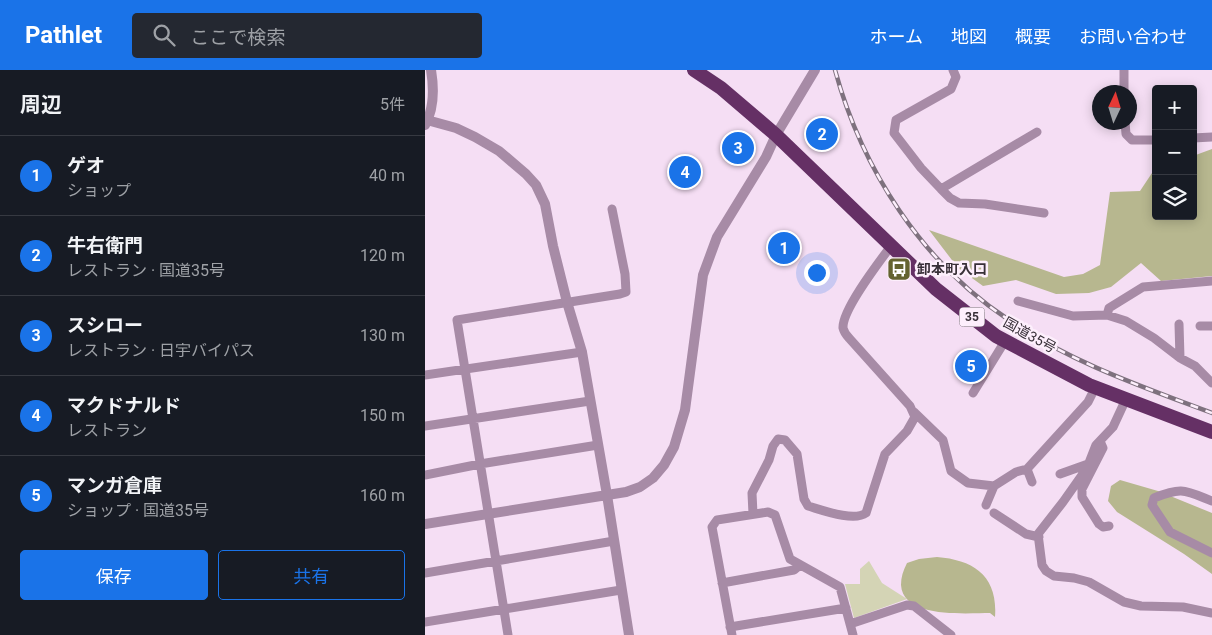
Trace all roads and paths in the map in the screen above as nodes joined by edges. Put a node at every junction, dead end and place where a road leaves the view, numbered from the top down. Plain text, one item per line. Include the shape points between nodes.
1 (431, 70) edge
2 (694, 70) edge
3 (953, 70) edge
4 (1123, 70) edge
5 (811, 72) edge
6 (1124, 85) edge
7 (426, 122) edge
8 (1126, 130) edge
9 (1037, 132) dead end
10 (776, 135) junction
11 (1212, 137) edge
12 (1197, 138) edge
13 (1152, 140) edge
14 (941, 189) junction
15 (612, 209) dead end
16 (1044, 213) dead end
17 (891, 246) junction
18 (1212, 281) edge
19 (1018, 301) dead end
20 (567, 302) junction
21 (1107, 316) junction
22 (1179, 324) dead end
23 (1199, 326) dead end
24 (1212, 326) edge
25 (1005, 341) junction
26 (582, 352) junction
27 (1180, 358) junction
28 (464, 368) junction
29 (425, 375) edge
30 (1212, 383) edge
31 (1095, 388) junction
32 (973, 393) dead end
33 (1126, 399) junction
34 (590, 401) junction
35 (914, 412) junction
36 (472, 418) junction
37 (425, 426) edge
38 (1212, 432) edge
39 (1100, 441) junction
40 (598, 445) junction
41 (480, 464) junction
42 (1088, 464) junction
43 (1027, 469) junction
44 (1060, 474) dead end
45 (425, 476) edge
46 (1032, 482) dead end
47 (994, 486) junction
48 (607, 495) junction
49 (1212, 501) edge
50 (987, 505) dead end
51 (994, 513) dead end
52 (487, 514) junction
53 (753, 514) junction
54 (425, 524) edge
55 (1109, 526) dead end
56 (1039, 537) junction
57 (614, 541) junction
58 (1212, 553) edge
59 (495, 562) junction
60 (800, 565) junction
61 (425, 573) edge
62 (722, 583) junction
63 (621, 590) junction
64 (846, 608) junction
65 (504, 609) junction
66 (1212, 613) edge
67 (425, 622) edge
68 (850, 624) junction
69 (731, 631) edge
70 (508, 635) edge
71 (629, 635) edge
72 (853, 635) edge
73 (951, 635) edge

1 - 7 street via 433,87
2 - 10 highway, 35 via 721,88
3 - 14 street via 956,77 951,89 896,120 894,133
4 - 6 street
5 - 10 street
7 - 20 street via 456,128 475,137 513,162 536,186 545,204
8 - 13 street via 1132,140
9 - 14 street
10 - 17 highway, 国道35号 / 35
10 - 48 street via 717,237 703,275 685,410 674,448 653,478 640,487
11 - 12 street
14 - 16 street via 959,204 985,204
15 - 20 street via 626,292
17 - 25 highway, 国道35号 / 35 via 936,289
17 - 35 street via 865,282 846,315 843,328
18 - 21 street via 1143,287 1109,308
19 - 21 street via 1073,316
20 - 26 street
20 - 28 street via 457,320
21 - 27 street via 1126,321
22 - 27 street
23 - 24 street
25 - 31 highway, 国道35号 / 35
25 - 32 street
26 - 28 street
26 - 34 street
27 - 30 street via 1195,366
28 - 29 street
28 - 36 street
31 - 33 highway, 国道35号 / 35
31 - 43 street via 1088,402
33 - 38 highway, 国道35号 / 35
33 - 39 street via 1113,427
34 - 36 street
34 - 40 street
35 - 47 street via 943,440 951,471 968,483
35 - 53 street via 912,424 885,454 866,513 862,516 853,517 808,506 797,454 785,440 778,439 752,492
36 - 37 street
36 - 41 street
39 - 42 street
39 - 55 street via 1103,448 1082,490 1082,497 1099,524
40 - 41 street
40 - 48 street
41 - 45 street
41 - 52 street
42 - 44 street
42 - 56 street via 1038,534
43 - 46 street
43 - 47 street
47 - 50 street
48 - 52 street
48 - 57 street
49 - 58 street via 1185,490 1154,498 1152,505 1170,532
51 - 56 street via 1027,534
52 - 54 street
52 - 59 street
53 - 60 street via 768,512 775,515 790,560
53 - 62 street via 717,520 712,527
56 - 66 street via 1042,565 1054,576 1089,582 1124,602 1141,606 1183,607
57 - 59 street
57 - 63 street
59 - 61 street
59 - 65 street
60 - 62 street via 794,570
60 - 64 street via 840,587
62 - 69 street
63 - 65 street
63 - 71 street
64 - 68 street
64 - 69 street
65 - 67 street
65 - 70 street
68 - 72 street
68 - 73 street via 907,605 914,606

